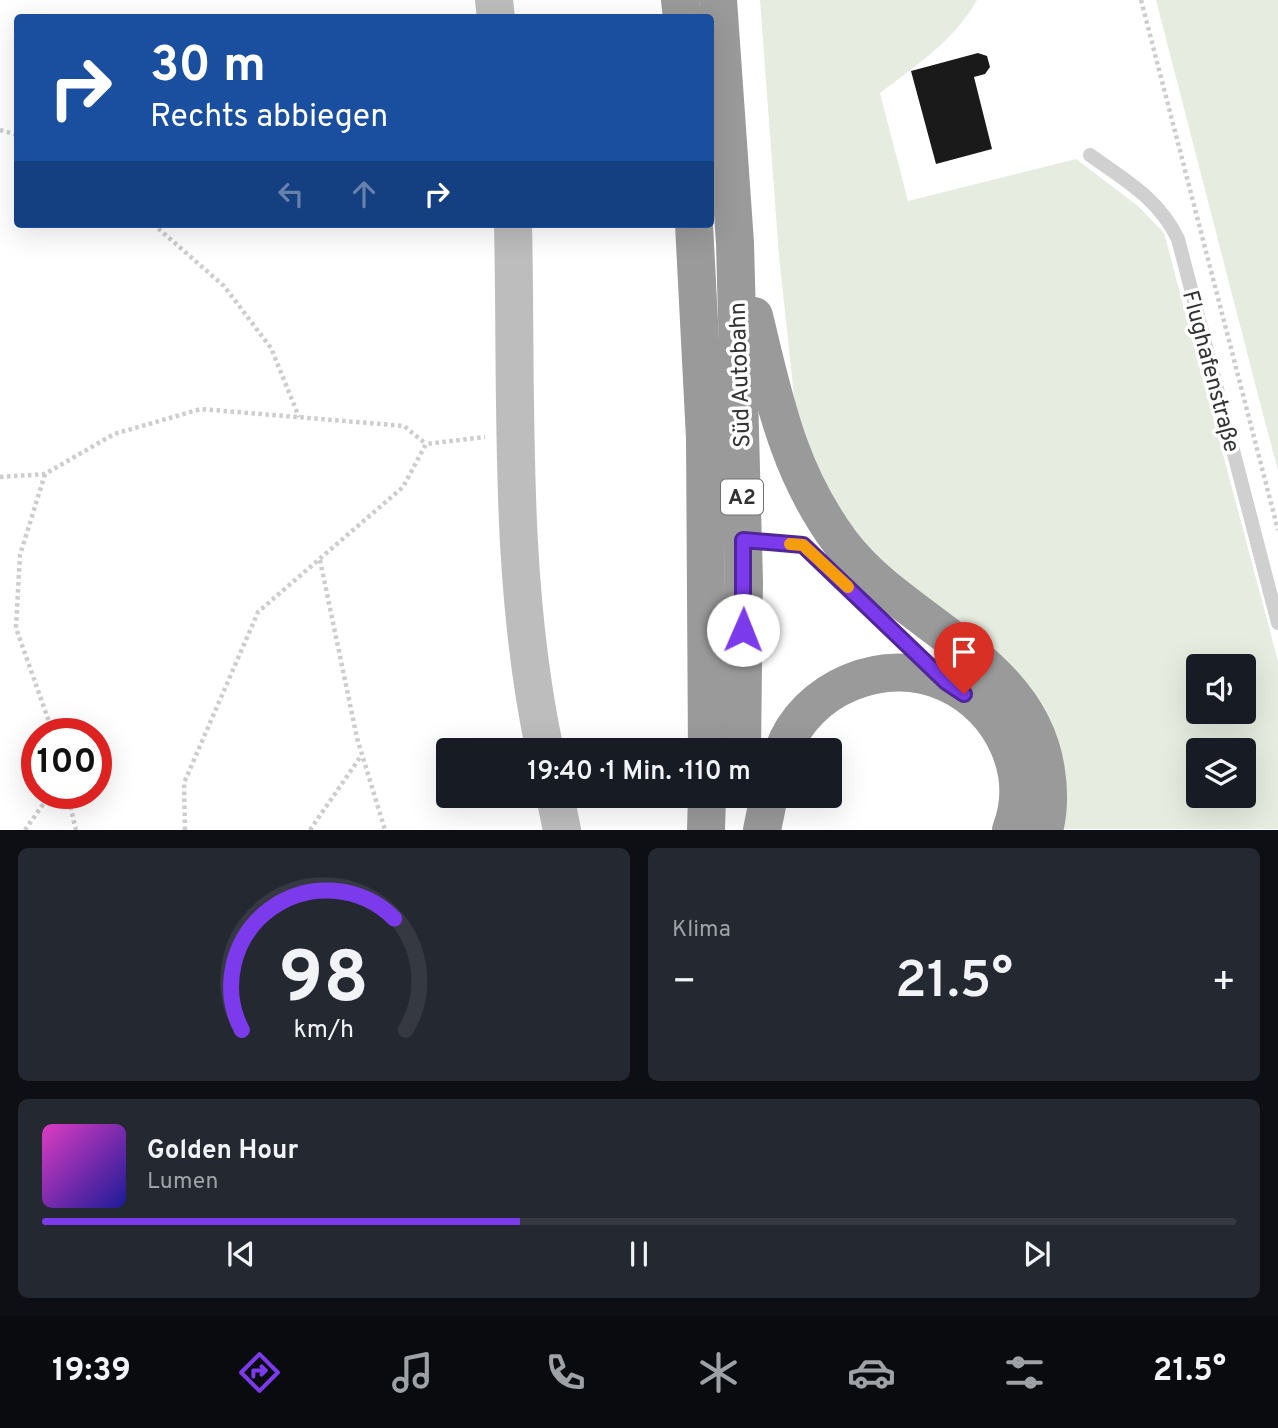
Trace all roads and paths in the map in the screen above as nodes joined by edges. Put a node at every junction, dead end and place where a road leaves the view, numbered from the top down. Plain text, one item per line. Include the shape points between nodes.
1 (718, 0) edge
2 (1141, 0) edge
3 (1090, 155) dead end
4 (158, 228) edge
5 (513, 228) edge
6 (694, 228) edge
7 (735, 243) junction
8 (299, 417) junction
9 (517, 432) junction
10 (426, 444) junction
11 (45, 474) junction
12 (0, 477) edge
13 (1278, 530) edge
14 (743, 540) junction
15 (320, 560) junction
16 (1278, 623) edge
17 (946, 682) junction
18 (48, 718) edge
19 (543, 738) edge
20 (707, 738) edge
21 (742, 738) edge
22 (788, 738) edge
23 (362, 754) junction
24 (557, 808) edge
25 (707, 808) edge
26 (742, 808) edge
27 (767, 808) edge
28 (40, 809) edge
29 (71, 809) edge
30 (25, 830) edge
31 (76, 830) edge
32 (185, 830) edge
33 (310, 830) edge
34 (385, 830) edge
35 (562, 830) edge
36 (706, 830) edge
37 (743, 830) edge
38 (762, 830) edge
39 (1011, 830) edge
40 (1044, 830) edge

1 - 7 highway, Süd Autobahn / A2
2 - 13 path
3 - 16 lane, Flughafenstraße via 1149,197 1166,215 1178,239
4 - 8 path via 224,286 271,348
5 - 9 main road
6 - 20 highway, Süd Autobahn / A2 via 705,438
7 - 14 highway, Süd Autobahn / A2
7 - 40 highway via 785,439 807,491 842,544 911,610 979,660 1010,691 1032,723 1044,754 1048,786
8 - 10 path via 404,426
8 - 11 path via 201,409 114,434
9 - 10 path
9 - 19 main road via 526,632
10 - 15 path via 403,487
11 - 12 path
11 - 18 path via 20,555 16,628
14 - 17 lane via 803,545
14 - 21 highway, Süd Autobahn / A2
15 - 23 path
15 - 32 path via 258,612 184,783
17 - 22 highway via 902,672 856,680 829,691
17 - 39 highway via 983,706 1005,740 1017,768 1019,794
23 - 33 path
23 - 34 path
24 - 35 main road
25 - 36 highway
26 - 37 highway
27 - 38 highway
28 - 30 path
29 - 31 path

